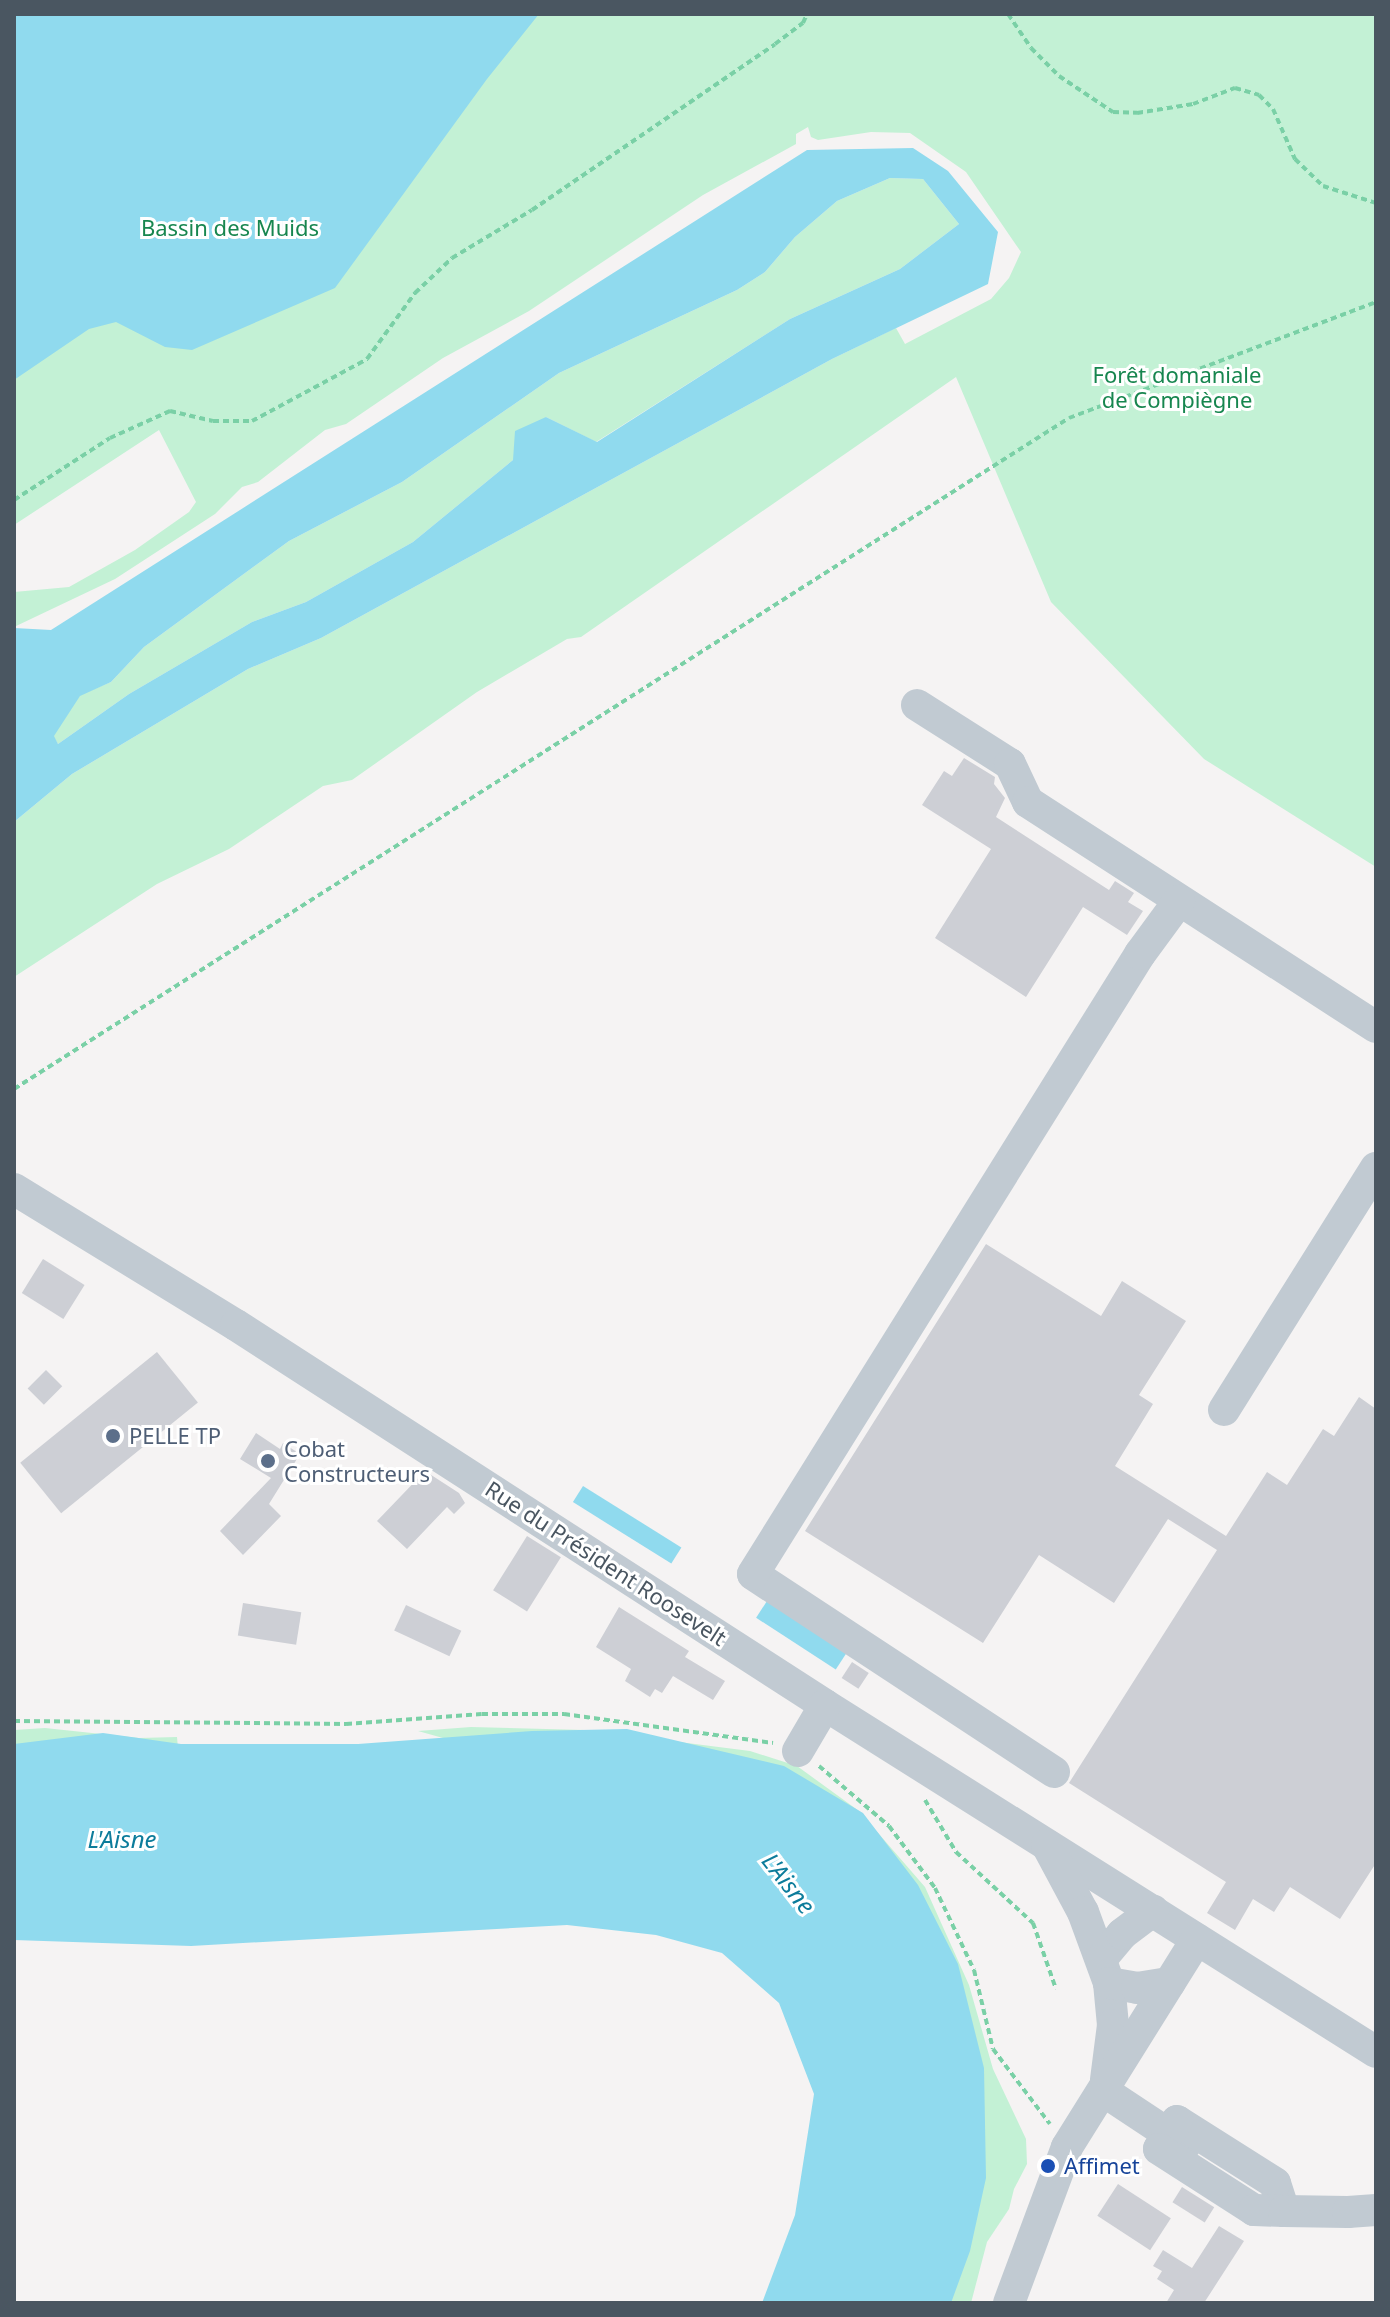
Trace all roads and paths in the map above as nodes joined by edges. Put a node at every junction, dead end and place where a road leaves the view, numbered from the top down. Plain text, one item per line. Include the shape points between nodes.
1 (807, 14) edge
2 (1008, 14) edge
3 (1376, 203) edge
4 (1376, 302) edge
5 (14, 500) edge
6 (917, 705) dead end
7 (1179, 901) junction
8 (1376, 1027) edge
9 (14, 1089) edge
10 (1376, 1168) edge
11 (14, 1189) edge
12 (1224, 1410) dead end
13 (825, 1705) junction
14 (14, 1721) edge
15 (798, 1751) junction
16 (913, 1760) junction
17 (1054, 1772) dead end
18 (1046, 1844) junction
19 (1153, 1911) junction
20 (1197, 1939) junction
21 (1106, 1970) junction
22 (1170, 1983) junction
23 (1056, 1989) dead end
24 (1376, 2052) edge
25 (1105, 2092) junction
26 (1067, 2147) junction
27 (1376, 2210) edge
28 (1009, 2303) edge

1 - 5 path via 775,44 532,210 452,258 415,293 367,359 252,421 213,421 170,411 110,438
2 - 3 path via 1059,76 1113,112 1193,104 1235,88 1259,95 1273,109 1295,159 1323,186
4 - 9 path via 1069,418
6 - 7 street via 1010,764 1028,802
7 - 8 street
7 - 17 street via 1140,954 753,1574
10 - 12 street
11 - 13 street, Rue du Président Roosevelt via 236,1325
13 - 15 street
13 - 16 street, Rue du Président Roosevelt
14 - 15 path via 346,1724 564,1714 780,1744
15 - 26 path via 840,1780 889,1826 935,1888 974,1970 993,2049
16 - 18 street, Rue du Président Roosevelt
16 - 23 path via 926,1805 956,1852 1033,1923
18 - 19 street, Rue du Président Roosevelt
18 - 21 street via 1083,1912
19 - 20 street, Rue du Président Roosevelt
19 - 21 street via 1122,1934
20 - 22 street
20 - 24 street, Rue du Président Roosevelt
21 - 22 street via 1137,1988
21 - 25 street via 1113,2025
22 - 25 street
25 - 26 street
25 - 27 street via 1284,2211
26 - 28 street

